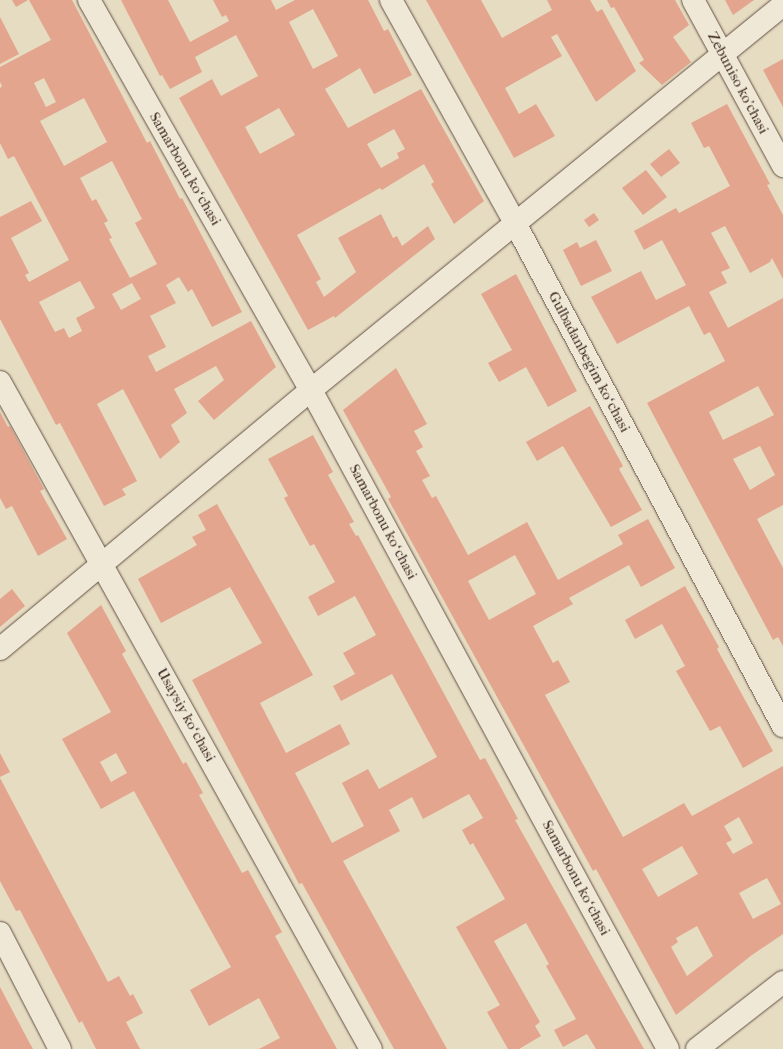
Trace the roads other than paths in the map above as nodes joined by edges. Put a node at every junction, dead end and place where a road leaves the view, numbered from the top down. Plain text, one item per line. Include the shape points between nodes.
1 (89, 0) edge
2 (391, 0) edge
3 (693, 0) edge
4 (783, 5) edge
5 (723, 53) junction
6 (783, 166) edge
7 (516, 225) junction
8 (0, 382) edge
9 (311, 390) junction
10 (103, 565) junction
11 (0, 649) edge
12 (783, 726) edge
13 (0, 932) edge
14 (783, 982) edge
15 (60, 1049) edge
16 (371, 1049) edge
17 (668, 1049) edge
18 (697, 1049) edge

1 - 9 street, Samarbonu koʻchasi
2 - 7 street, Gulbadanbegim koʻchasi
3 - 5 street, Zebuniso ko'chasi
4 - 5 street
5 - 6 street, Zebuniso ko'chasi
5 - 7 street
7 - 9 street
7 - 12 street, Gulbadanbegim koʻchasi
8 - 10 street, Usaysiy koʻchasi
9 - 10 street
9 - 17 street, Samarbonu koʻchasi
10 - 11 street
10 - 16 street, Usaysiy koʻchasi
13 - 15 street
14 - 18 street

